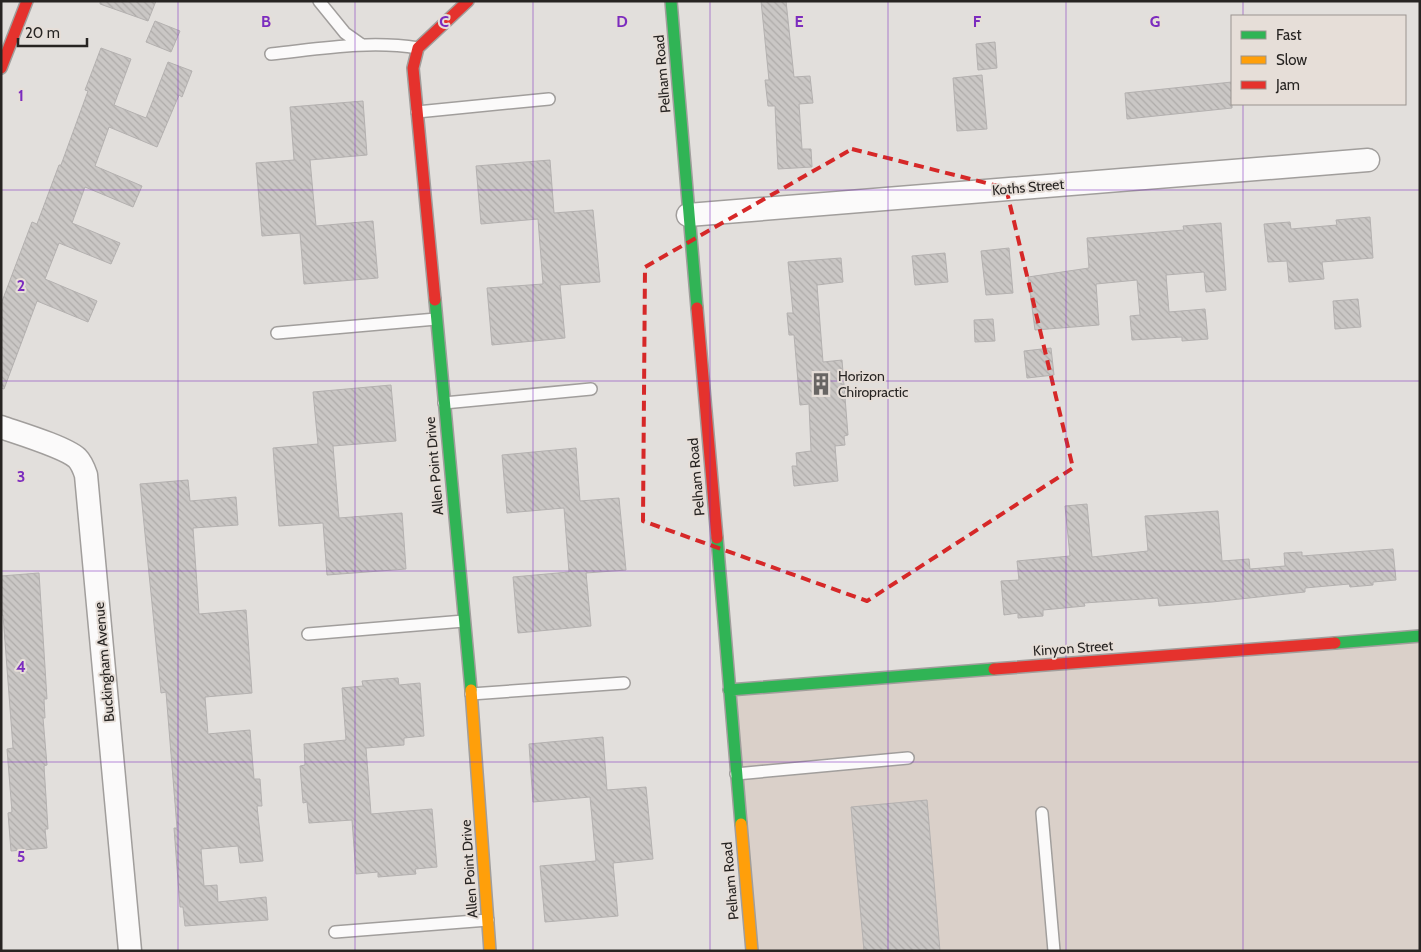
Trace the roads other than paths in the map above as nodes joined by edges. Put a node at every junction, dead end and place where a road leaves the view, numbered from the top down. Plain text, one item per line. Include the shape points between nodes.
1 (27, 1) edge
2 (319, 1) edge
3 (468, 1) edge
4 (671, 1) edge
5 (362, 45) junction
6 (418, 48) junction
7 (271, 54) dead end
8 (1, 68) edge
9 (549, 99) dead end
10 (417, 112) junction
11 (1368, 160) dead end
12 (688, 215) junction
13 (436, 319) junction
14 (277, 334) dead end
15 (591, 389) dead end
16 (444, 403) junction
17 (1, 426) edge
18 (464, 621) junction
19 (308, 634) dead end
20 (1420, 636) edge
21 (624, 683) dead end
22 (729, 690) junction
23 (471, 694) junction
24 (908, 758) dead end
25 (736, 774) junction
26 (1042, 813) dead end
27 (488, 920) junction
28 (335, 932) dead end
29 (130, 951) edge
30 (490, 951) edge
31 (752, 951) edge
32 (1054, 951) edge

1 - 8 street
2 - 5 lane via 345,33
3 - 6 street
4 - 12 street, Pelham Road
5 - 6 lane via 396,44
5 - 7 lane
6 - 10 street, Allen Point Drive via 413,68
9 - 10 lane
10 - 13 street, Allen Point Drive
11 - 12 street, Koths Street
12 - 22 street, Pelham Road
13 - 14 lane
13 - 16 street, Allen Point Drive
15 - 16 lane
16 - 18 street, Allen Point Drive
17 - 29 street, Buckingham Avenue via 67,452 77,458 86,475
18 - 19 lane
18 - 23 street, Allen Point Drive
20 - 22 street, Kinyon Street
21 - 23 lane
22 - 25 street, Pelham Road
23 - 27 street, Allen Point Drive
24 - 25 lane
25 - 31 street, Pelham Road
26 - 32 lane
27 - 28 lane
27 - 30 street, Allen Point Drive

